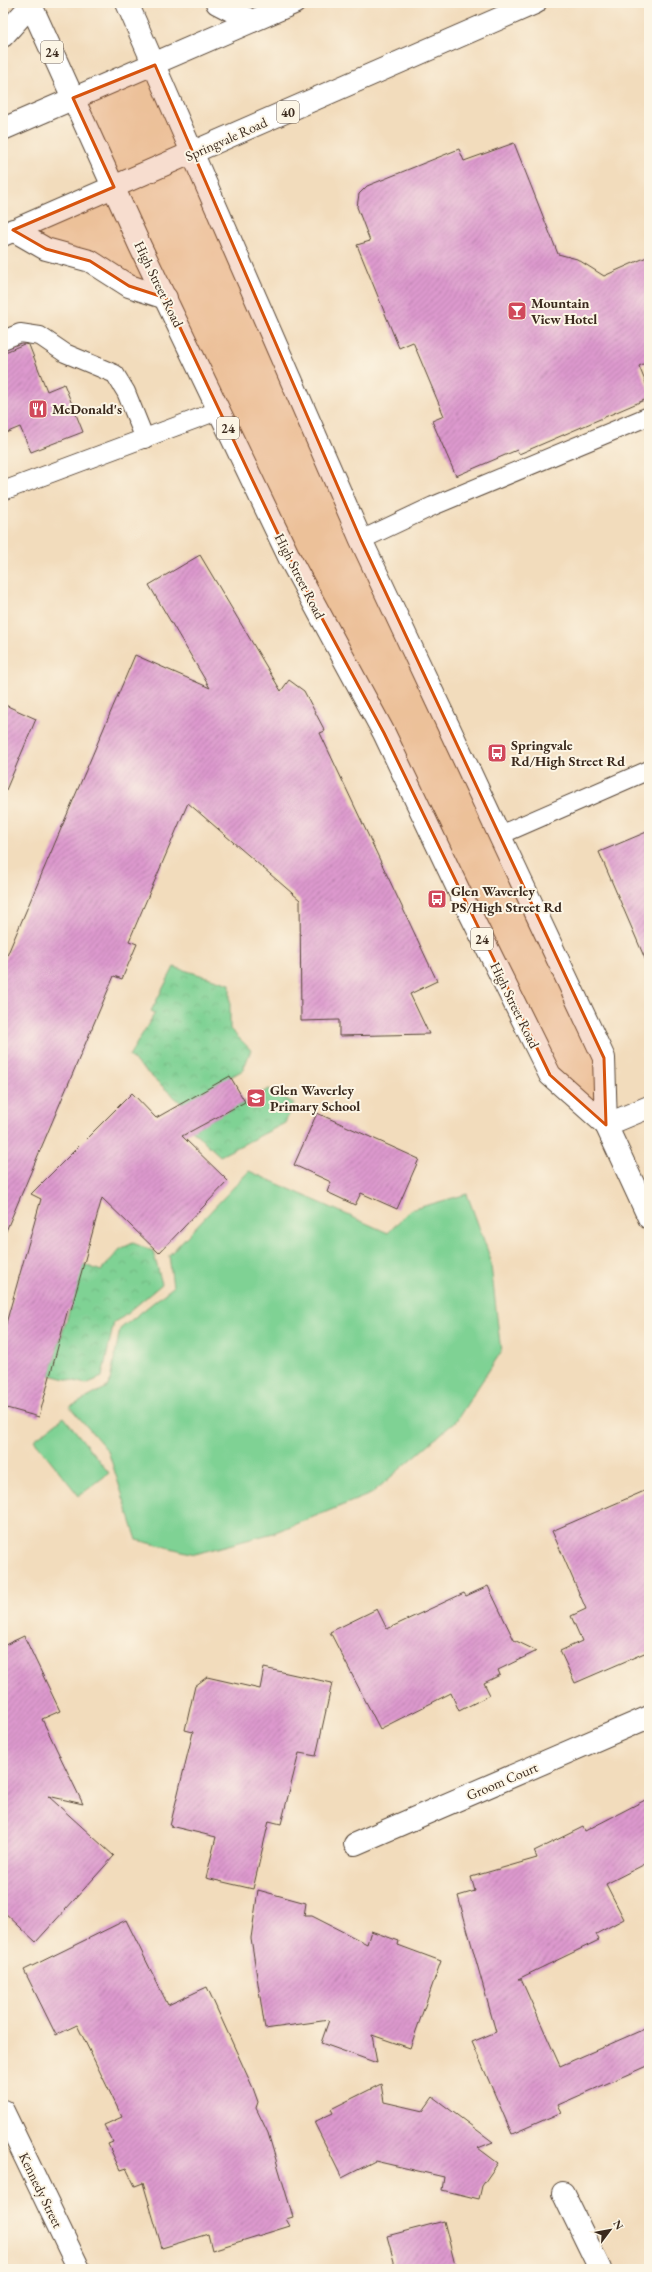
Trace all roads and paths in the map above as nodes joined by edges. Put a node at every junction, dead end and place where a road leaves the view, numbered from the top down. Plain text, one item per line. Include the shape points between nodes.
1 (127, 3) edge
2 (217, 3) edge
3 (294, 3) edge
4 (535, 3) edge
5 (30, 4) edge
6 (252, 21) junction
7 (3, 36) edge
8 (155, 65) junction
9 (73, 98) junction
10 (3, 129) edge
11 (193, 154) junction
12 (114, 187) junction
13 (8, 232) edge
14 (166, 298) junction
15 (3, 340) edge
16 (220, 410) junction
17 (649, 416) edge
18 (145, 439) junction
19 (3, 491) edge
20 (361, 540) junction
21 (649, 770) edge
22 (500, 834) junction
23 (649, 1107) edge
24 (606, 1125) junction
25 (649, 1218) edge
26 (649, 1717) edge
27 (355, 1844) dead end
28 (3, 2111) edge
29 (563, 2193) dead end
30 (79, 2269) edge
31 (600, 2269) edge

1 - 8 main road, High Street Road / 24
2 - 6 main road
3 - 6 main road
4 - 11 main road, Springvale Road / 40
5 - 7 main road
5 - 9 main road, High Street Road / 24
6 - 8 main road
8 - 9 main road
8 - 11 main road, High Street Road / 24
9 - 10 main road
9 - 12 main road, High Street Road / 24
11 - 12 main road, Springvale Road / 40
11 - 20 main road, High Street Road / 24
12 - 13 main road, Springvale Road / 40
12 - 14 main road, High Street Road / 24
13 - 14 main road via 46,249 90,262 129,286
14 - 16 main road, High Street Road / 24
15 - 18 lane via 20,333 40,336 65,353 115,374 126,392
16 - 18 lane
16 - 24 main road, High Street Road / 24 via 290,559 384,733 550,1075
17 - 20 lane via 440,503
18 - 19 lane
20 - 22 main road, High Street Road / 24
21 - 22 lane
22 - 24 main road, High Street Road / 24 via 604,1058
23 - 24 main road
24 - 25 main road, High Street Road / 24
26 - 27 main road, Groom Court
28 - 30 main road, Kennedy Street
29 - 31 main road

